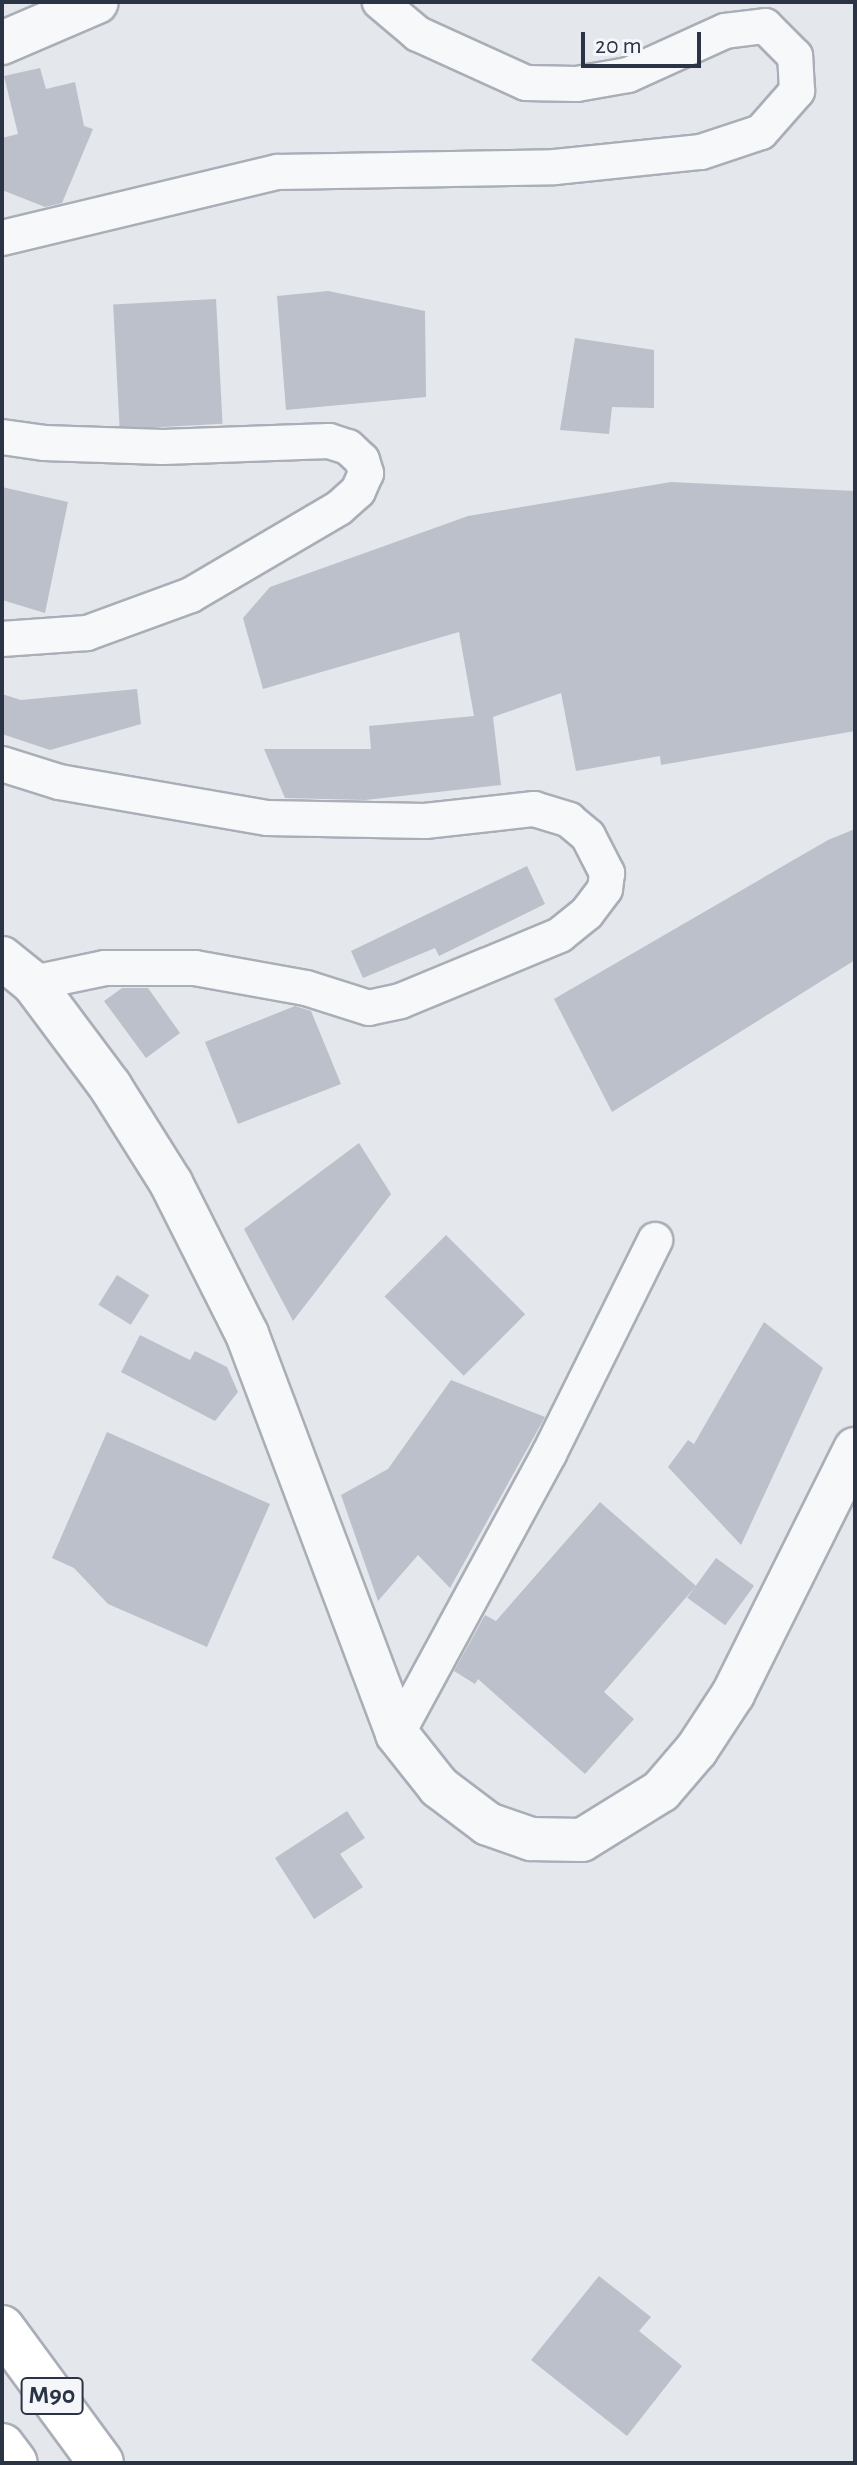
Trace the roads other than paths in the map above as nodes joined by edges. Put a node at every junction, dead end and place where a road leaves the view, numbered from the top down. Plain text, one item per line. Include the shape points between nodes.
1 (97, 2) edge
2 (380, 2) edge
3 (2, 43) edge
4 (2, 238) edge
5 (2, 437) edge
6 (2, 639) edge
7 (2, 764) edge
8 (17, 970) edge
9 (655, 1240) dead end
10 (855, 1449) edge
11 (397, 1734) junction
12 (2, 2328) edge
13 (2, 2446) edge
14 (15, 2463) edge
15 (101, 2463) edge

1 - 3 street
2 - 4 street via 418,34 526,83 577,84 628,75 725,31 765,26 795,56 797,91 761,132 701,152 555,167 461,164 277,172
5 - 6 street via 163,447 329,441 348,447 362,460 366,473 358,491 339,508 191,595 87,633
7 - 8 street via 59,782 267,818 425,821 534,809 569,820 588,836 607,873 605,889 587,913 560,935 401,1001 369,1008 306,988 195,968
8 - 11 street via 110,1086 211,1254 247,1334
9 - 11 street via 549,1454
10 - 11 street via 733,1694 661,1791 617,1822 582,1840 531,1839 488,1824 439,1787
12 - 15 highway, M90
13 - 14 highway, M90

